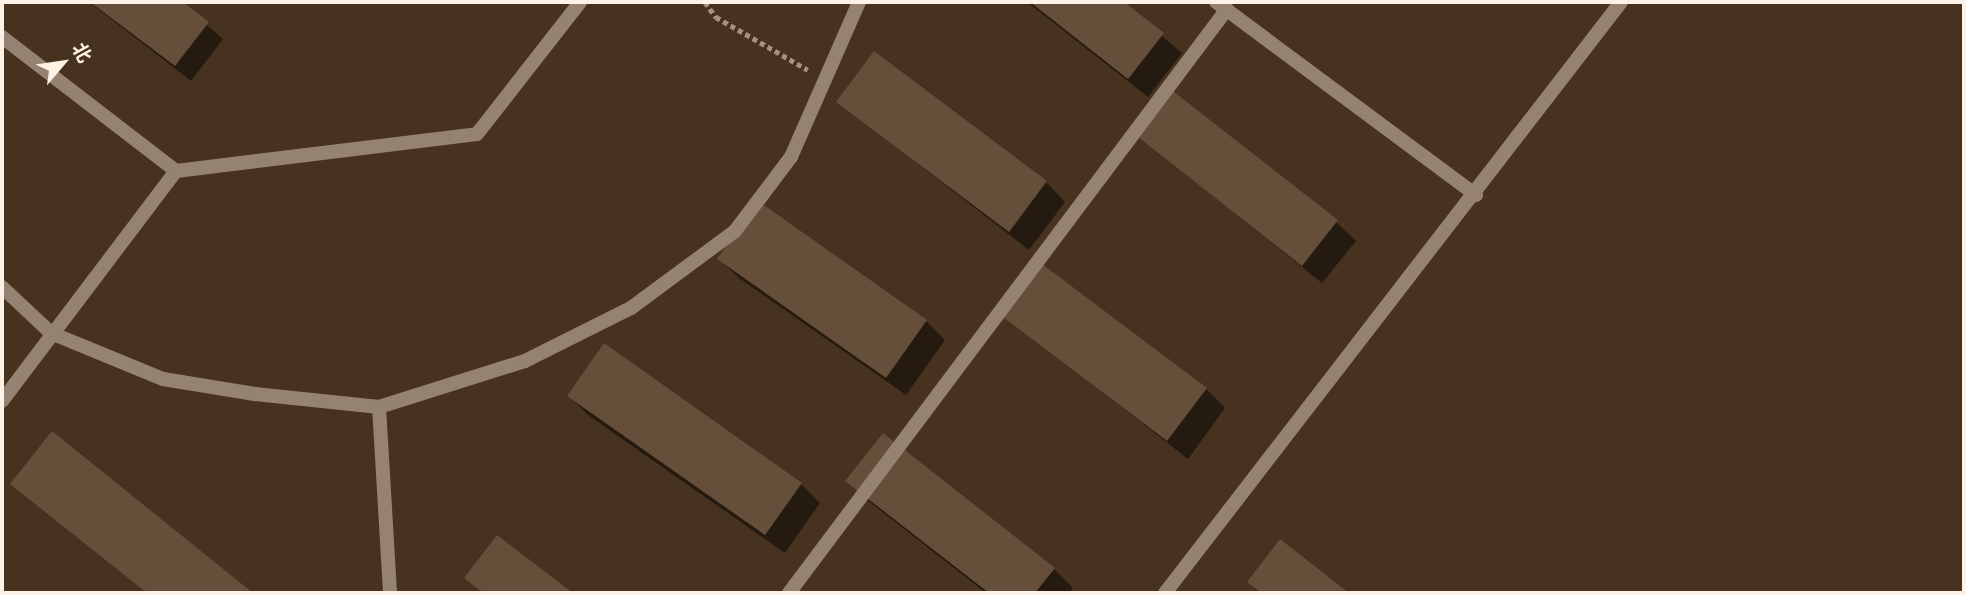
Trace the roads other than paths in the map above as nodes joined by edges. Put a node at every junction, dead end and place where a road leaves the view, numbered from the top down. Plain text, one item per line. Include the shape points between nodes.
1 (580, 2) edge
2 (859, 2) edge
3 (1621, 2) edge
4 (1222, 6) edge
5 (2, 37) edge
6 (176, 171) junction
7 (1476, 195) junction
8 (2, 287) edge
9 (51, 333) junction
10 (2, 401) edge
11 (379, 407) junction
12 (390, 593) edge
13 (789, 593) edge
14 (1165, 593) edge

1 - 6 street via 477,134
2 - 11 street via 791,156 735,231 641,300 525,361
3 - 7 street
4 - 7 street
4 - 13 street
5 - 6 street
6 - 9 street
7 - 14 street
8 - 9 street
9 - 10 street
9 - 11 street via 163,379
11 - 12 street

